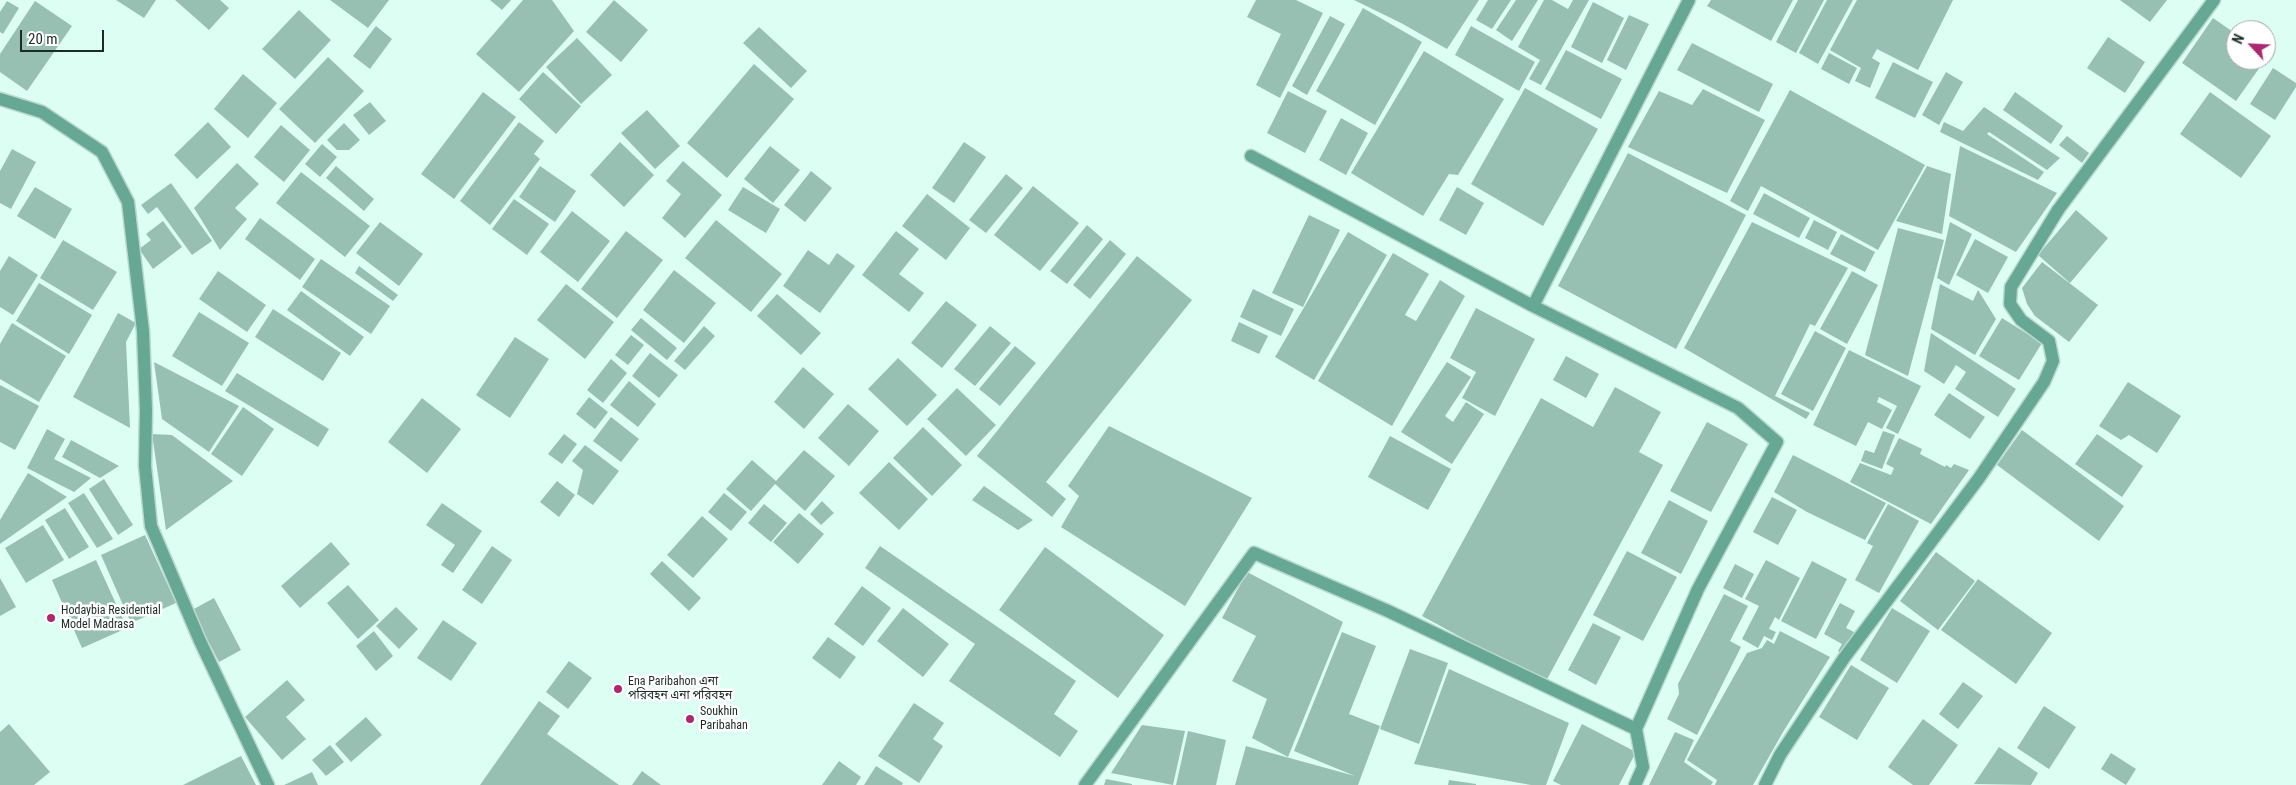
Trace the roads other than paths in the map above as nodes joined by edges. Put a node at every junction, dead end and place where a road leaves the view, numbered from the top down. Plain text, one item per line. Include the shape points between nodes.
1 (1689, 0) edge
2 (2214, 0) edge
3 (0, 99) edge
4 (1251, 156) dead end
5 (1533, 306) junction
6 (1636, 729) junction
7 (268, 785) edge
8 (1085, 785) edge
9 (1635, 785) edge
10 (1765, 785) edge

1 - 5 street
2 - 10 street via 2058,210 2011,287 2010,304 2020,319 2049,341 2053,361 2044,382 1979,478 1844,658 1780,755
3 - 7 street via 42,112 102,152 128,202 143,331 145,466 151,526 200,641
4 - 5 street
5 - 6 street via 1738,408 1777,442 1698,590
6 - 8 street via 1388,610 1254,553
6 - 9 street via 1643,767

